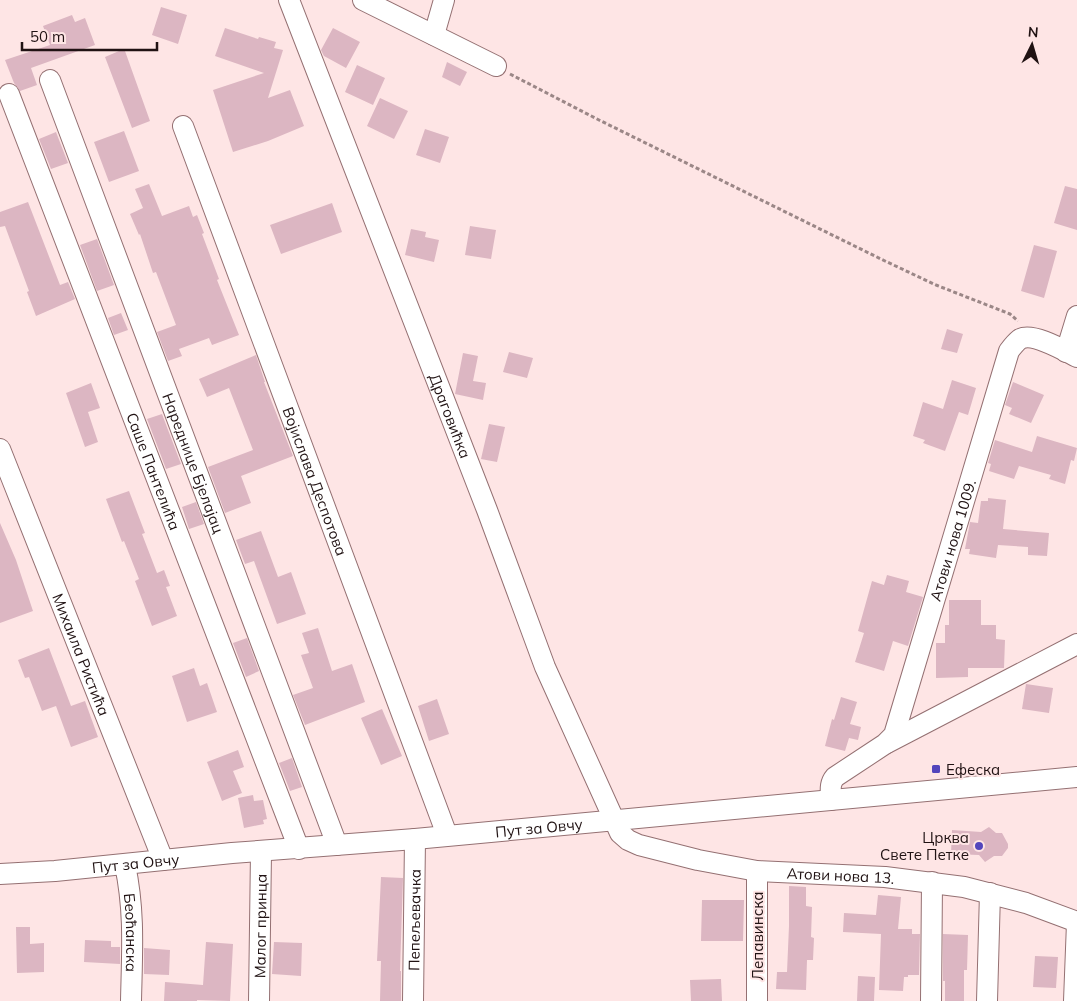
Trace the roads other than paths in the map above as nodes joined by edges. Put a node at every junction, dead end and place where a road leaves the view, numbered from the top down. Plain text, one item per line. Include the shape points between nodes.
1 (363, 0) edge
2 (444, 0) edge
3 (294, 4) edge
4 (434, 35) junction
5 (496, 66) road end
6 (50, 80) dead end
7 (10, 94) dead end
8 (183, 126) dead end
9 (1077, 316) edge
10 (1072, 355) edge
11 (0, 449) edge
12 (1077, 644) edge
13 (885, 744) junction
14 (1077, 777) edge
15 (831, 800) junction
16 (613, 820) junction
17 (447, 835) junction
18 (415, 839) junction
19 (337, 845) junction
20 (299, 849) junction
21 (261, 852) junction
22 (163, 860) junction
23 (125, 864) junction
24 (757, 871) junction
25 (0, 874) edge
26 (932, 882) junction
27 (990, 893) junction
28 (1077, 922) edge
29 (131, 1001) edge
30 (260, 1001) edge
31 (413, 1001) edge
32 (757, 1001) edge
33 (930, 1001) edge
34 (987, 1001) edge
35 (1074, 1001) edge

1 - 4 street
2 - 4 street
3 - 16 street, Драговићка via 545,667
4 - 5 street
6 - 19 street, Нареднице Бјелајац
7 - 20 street, Саше Пантелића
8 - 17 street, Војислава Деспотова
9 - 10 street
10 - 13 street, Атови нова 1009. via 1027,337 1019,340 1009,351 899,721 894,735
11 - 22 street, Михаила Ристића
12 - 13 street
13 - 15 street, Атови нова 1009. via 835,777
14 - 15 street, Пут за Овчу
15 - 16 street, Пут за Овчу
16 - 17 street, Пут за Овчу
16 - 24 street, Атови нова 13. via 620,834 639,845
17 - 18 street, Пут за Овчу
18 - 19 street, Пут за Овчу
18 - 31 street, Пепељевачка
19 - 20 street, Пут за Овчу
20 - 21 street, Пут за Овчу
21 - 22 street, Пут за Овчу
21 - 30 street, Малог принца
22 - 23 street, Пут за Овчу
23 - 25 street, Пут за Овчу
23 - 29 street, Беоћанска via 133,925
24 - 26 street, Атови нова 13.
24 - 32 street, Лепавинска
26 - 27 street, Атови нова 13.
26 - 33 street
27 - 28 street, Атови нова 13.
27 - 34 street
28 - 35 street

